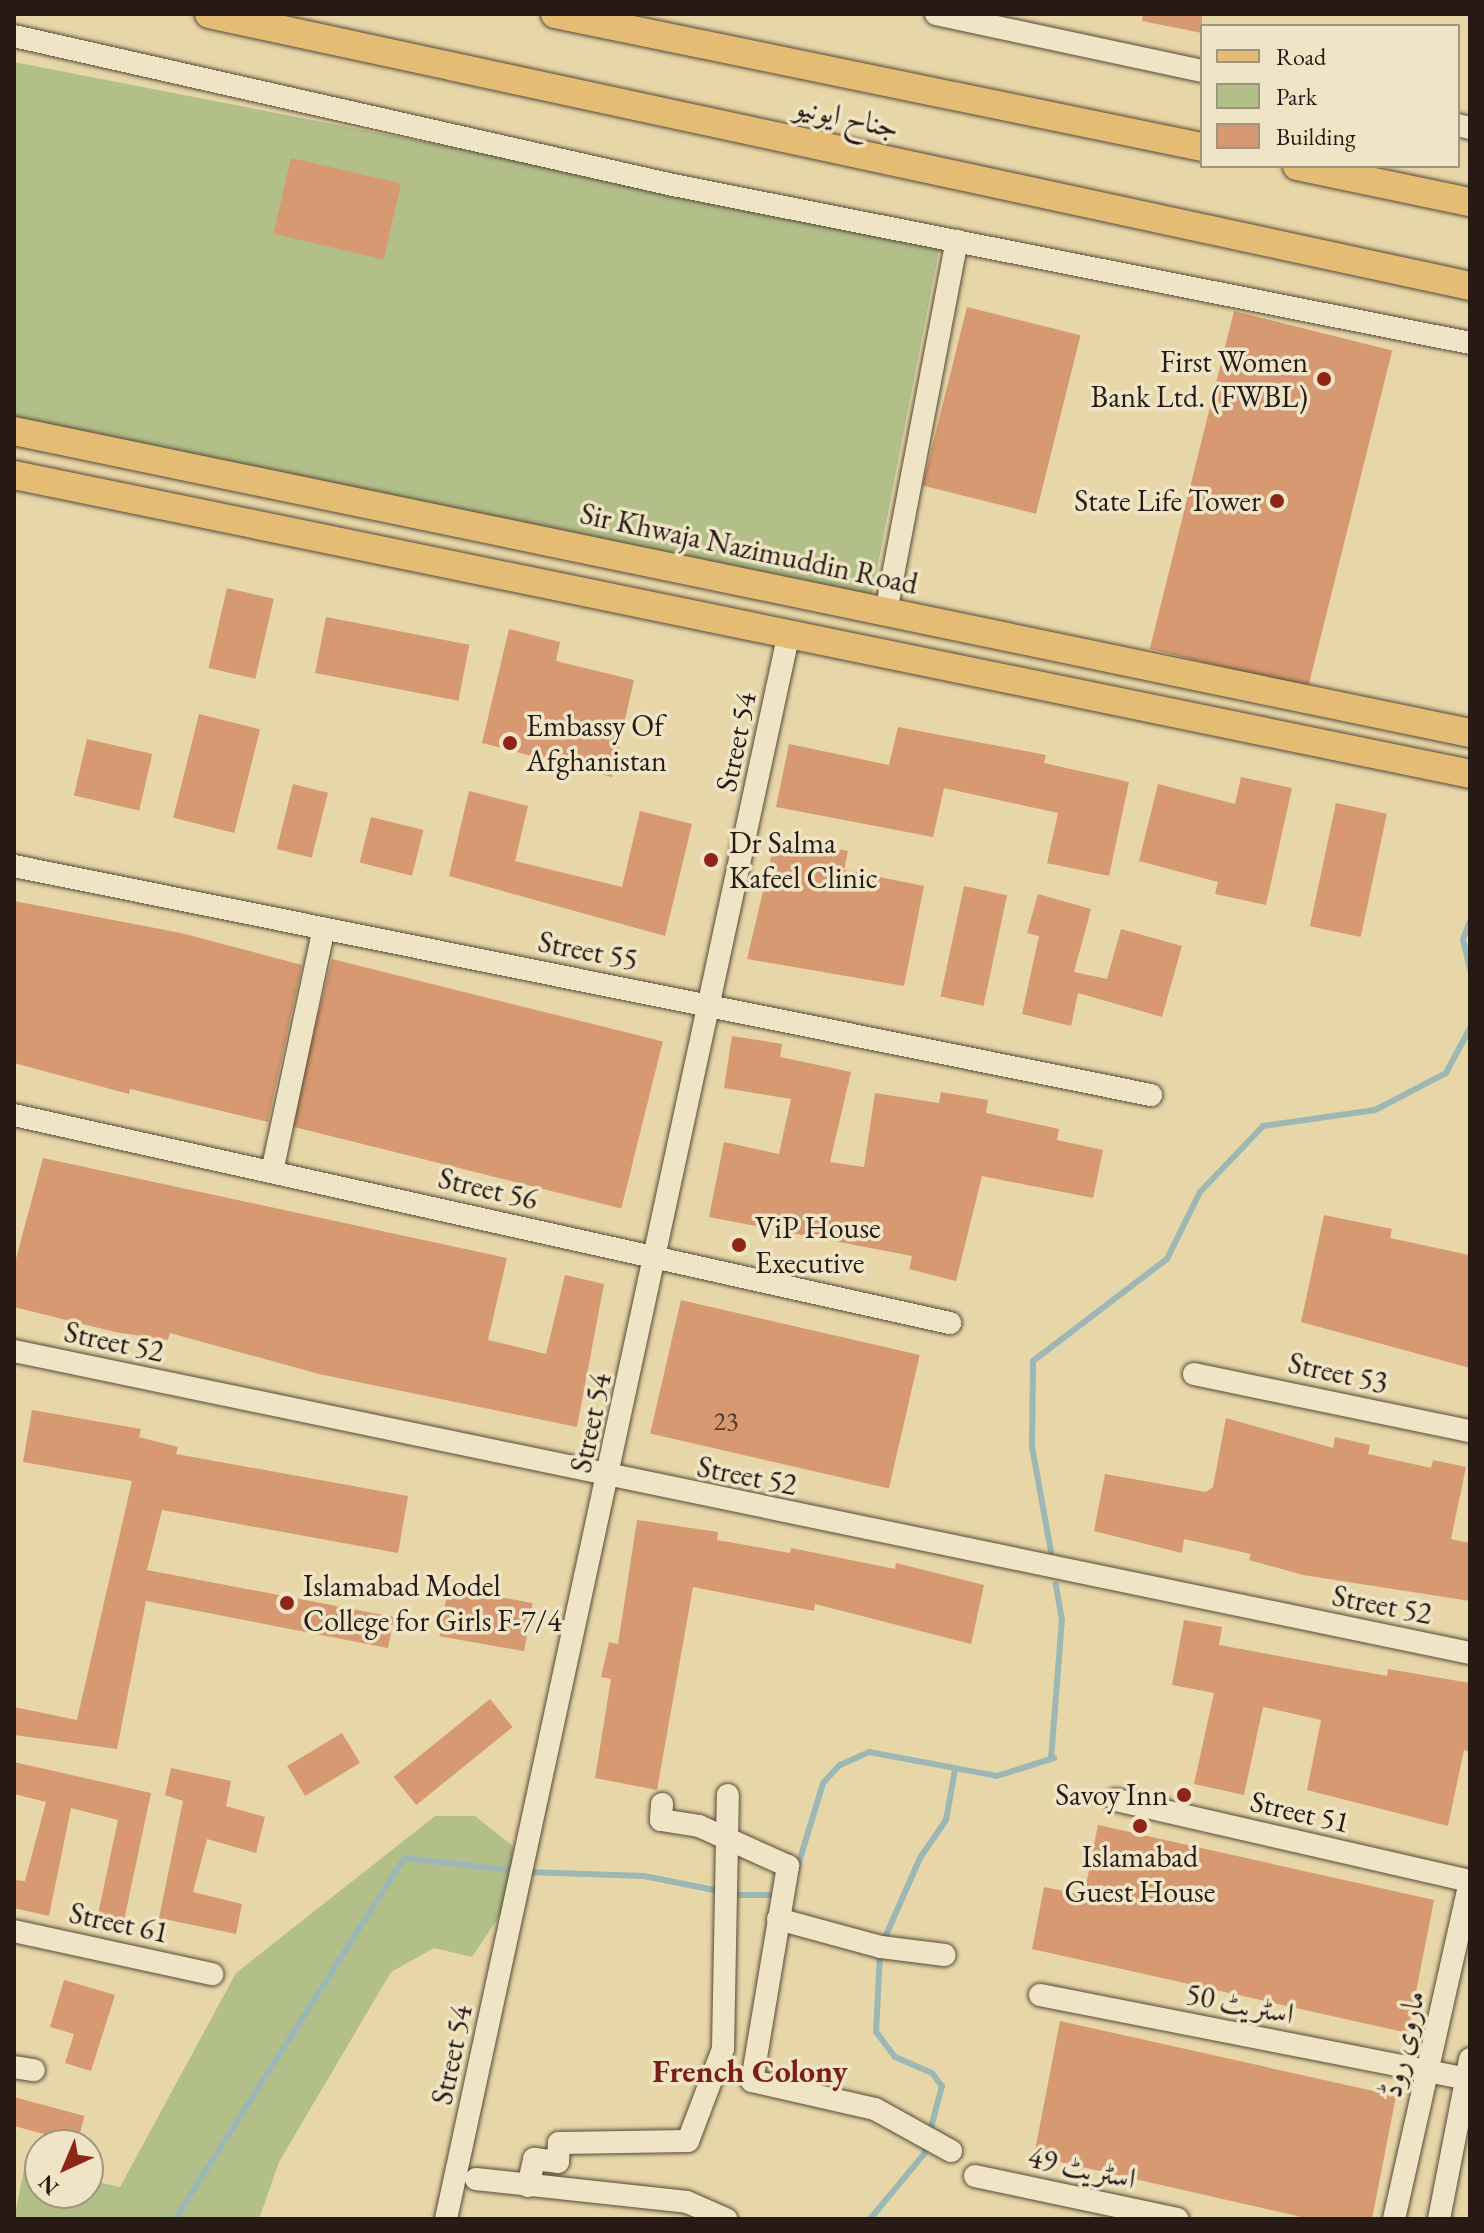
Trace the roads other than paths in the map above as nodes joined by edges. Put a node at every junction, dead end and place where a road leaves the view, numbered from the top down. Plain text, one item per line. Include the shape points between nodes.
1 (209, 14) edge
2 (555, 14) edge
3 (949, 15) edge
4 (14, 36) edge
5 (1200, 71) edge
6 (1200, 147) edge
7 (1307, 168) edge
8 (1470, 202) edge
9 (957, 241) junction
10 (1470, 286) edge
11 (1470, 343) edge
12 (14, 431) edge
13 (14, 475) edge
14 (489, 530) junction
15 (483, 574) junction
16 (886, 612) junction
17 (788, 637) junction
18 (1470, 733) edge
19 (1470, 774) edge
20 (14, 866) edge
21 (324, 928) junction
22 (710, 1006) junction
23 (1151, 1095) dead end
24 (14, 1115) edge
25 (272, 1172) junction
26 (656, 1257) junction
27 (950, 1323) dead end
28 (14, 1351) edge
29 (1194, 1374) dead end
30 (1470, 1431) edge
31 (610, 1478) junction
32 (1470, 1653) edge
33 (728, 1795) dead end
34 (1116, 1800) dead end
35 (662, 1804) dead end
36 (728, 1843) junction
37 (1470, 1881) edge
38 (780, 1901) junction
39 (14, 1933) edge
40 (944, 1955) dead end
41 (212, 1974) dead end
42 (1040, 1995) dead end
43 (1428, 2072) junction
44 (1469, 2072) edge
45 (946, 2148) dead end
46 (975, 2176) dead end
47 (476, 2179) dead end
48 (528, 2186) junction
49 (446, 2219) edge
50 (726, 2219) edge
51 (1177, 2219) edge
52 (1394, 2219) edge
53 (1439, 2219) edge

1 - 10 main road, جناح ایونیو
2 - 6 main road, جناح ایونیو
3 - 5 street
4 - 9 street via 673,185
7 - 8 main road
9 - 11 street
9 - 16 street
12 - 14 main road, Sir Khwaja Nazimuddin Road
13 - 15 main road
14 - 15 main road
14 - 16 main road, Sir Khwaja Nazimuddin Road
15 - 17 main road
16 - 18 main road, Sir Khwaja Nazimuddin Road
17 - 19 main road
17 - 22 street, Street 54
20 - 21 street, Street 55
21 - 22 street, Street 55
21 - 25 street
22 - 23 street, Street 55
22 - 26 street, Street 54
24 - 25 street, Street 56
25 - 26 street, Street 56
26 - 27 street, Street 56
26 - 31 street, Street 54
28 - 31 street, Street 52
29 - 30 street, Street 53
31 - 32 street, Street 52
31 - 49 street, Street 54
33 - 36 street
34 - 37 street, Street 51
35 - 36 street via 661,1820 699,1826
36 - 38 street via 788,1866
36 - 48 street via 723,2049 688,2141 559,2143 558,2162 534,2159
37 - 43 street, ماروی روڈ
38 - 40 street via 881,1947
38 - 45 street via 752,2081 840,2097
39 - 41 street, Street 61
42 - 43 street, اسٹریٹ 50
43 - 44 street, اسٹریٹ 50
43 - 52 street, ماروی روڈ
44 - 53 street
46 - 51 street, اسٹریٹ 49
47 - 48 street
48 - 50 street via 687,2202

